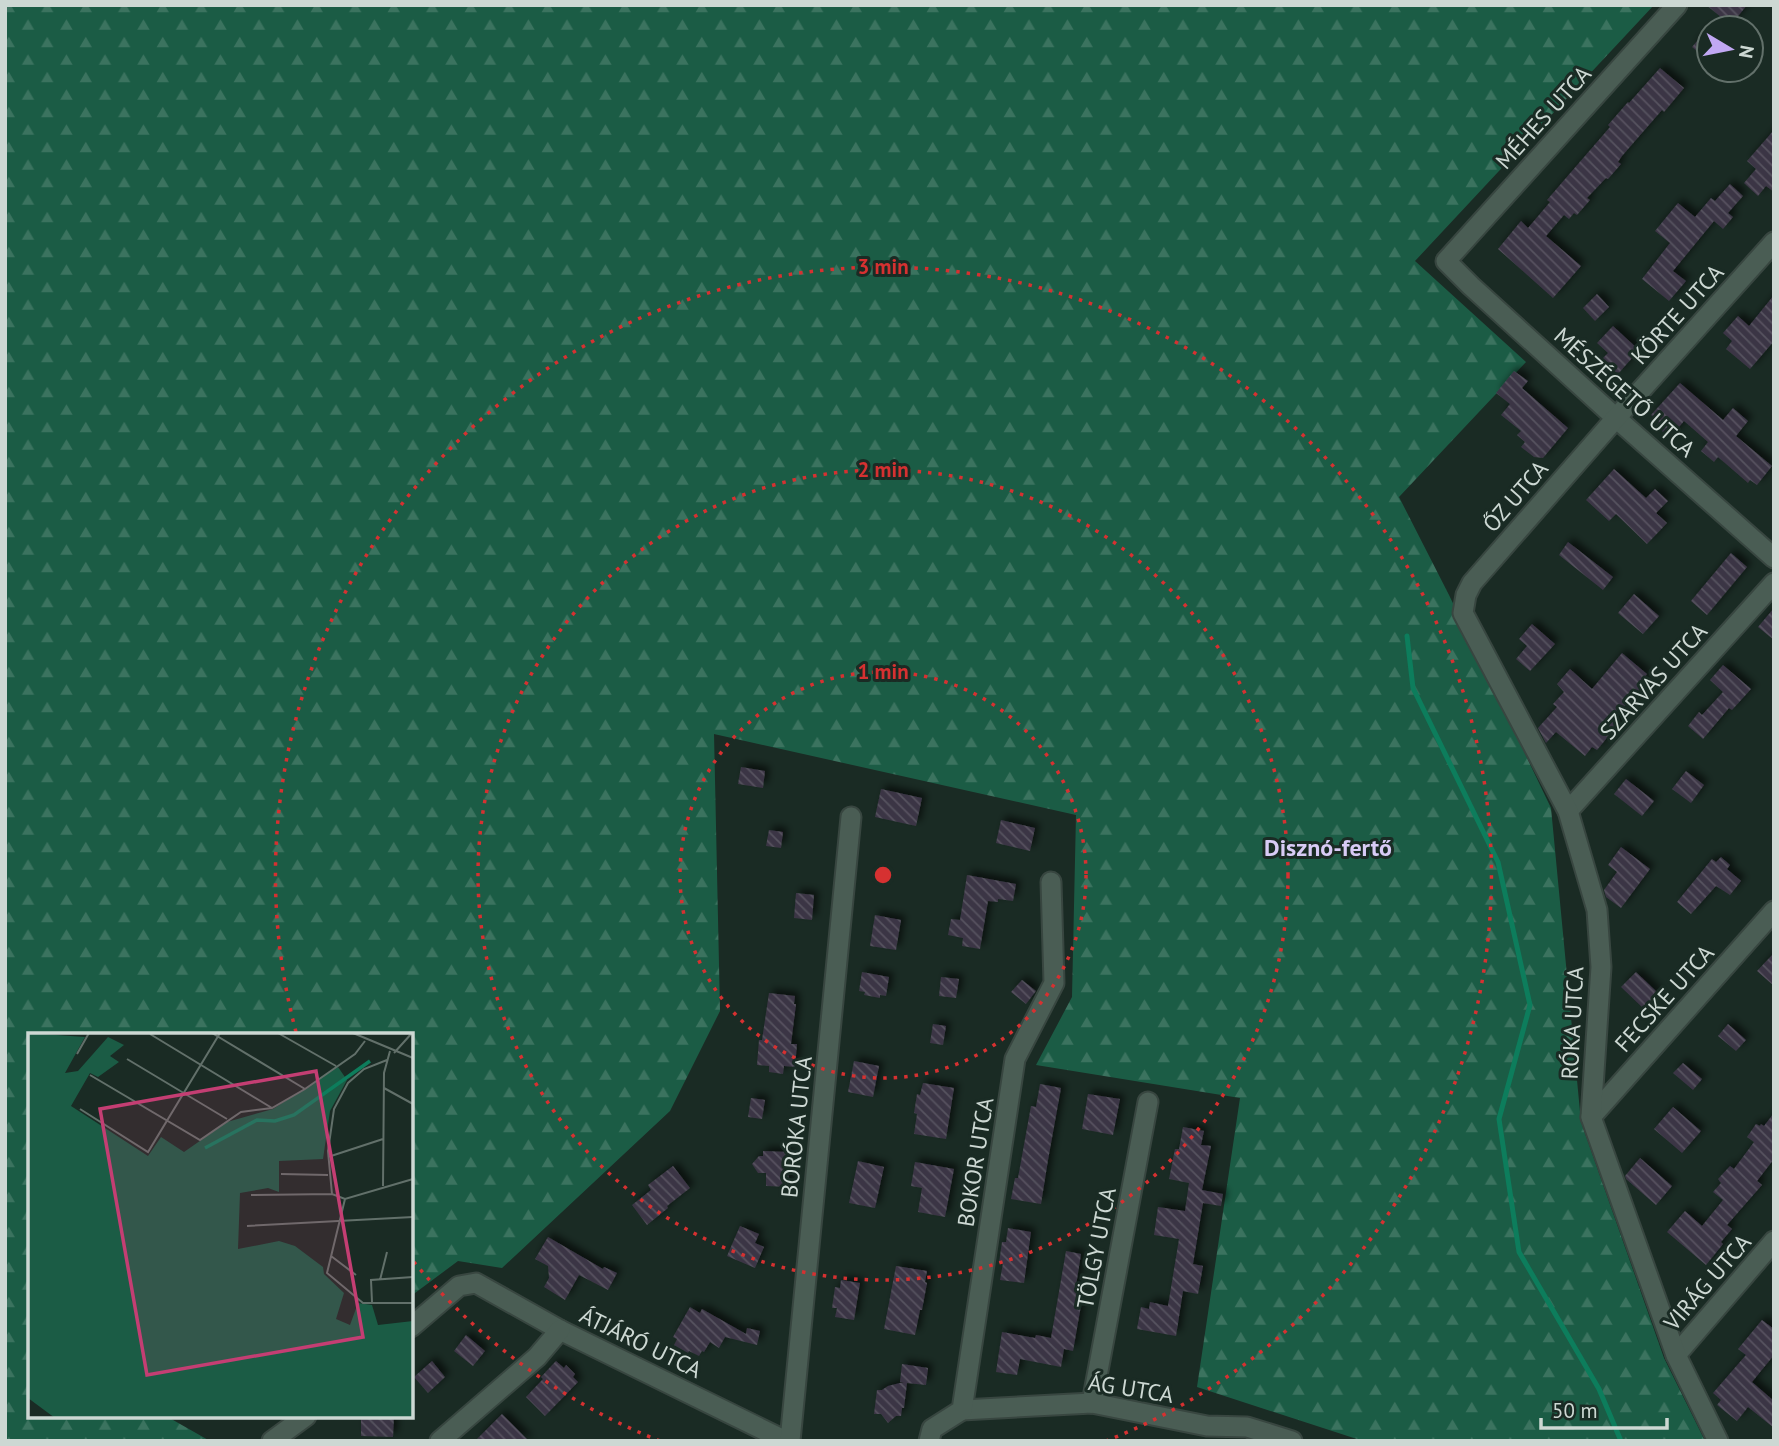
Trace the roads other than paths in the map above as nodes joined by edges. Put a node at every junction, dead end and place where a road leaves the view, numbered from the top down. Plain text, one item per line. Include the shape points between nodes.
1 (1677, 5) edge
2 (1774, 242) edge
3 (1446, 261) joint
4 (1616, 418) junction
5 (1774, 558) edge
6 (1774, 583) edge
7 (1463, 613) joint
8 (1569, 811) junction
9 (850, 817) dead end
10 (1051, 882) dead end
11 (1774, 911) edge
12 (1148, 1102) dead end
13 (1591, 1117) junction
14 (1774, 1241) edge
15 (413, 1324) edge
16 (560, 1329) junction
17 (1676, 1355) junction
18 (1092, 1403) junction
19 (962, 1410) junction
20 (303, 1418) edge
21 (1208, 1434) edge
22 (272, 1441) edge
23 (440, 1441) edge
24 (788, 1441) edge
25 (929, 1441) edge
26 (1292, 1441) edge
27 (1718, 1441) edge

1 - 3 street, MÉHES UTCA
2 - 4 street, KÖRTE UTCA
3 - 4 street, MÉSZÉGETŐ UTCA
4 - 5 street, MÉSZÉGETŐ UTCA
4 - 7 street, ŐZ UTCA via 1472,583
6 - 8 street, SZARVAS UTCA
7 - 8 street, RÓKA UTCA
8 - 13 street, RÓKA UTCA via 1597,910 1601,967
9 - 24 street, BORÓKA UTCA
10 - 19 street, BOKOR UTCA via 1054,982 1015,1059
11 - 13 street, FECSKE UTCA
12 - 18 street, TÖLGY UTCA
13 - 17 street, RÓKA UTCA
14 - 17 street, VIRÁG UTCA
15 - 16 street, ÁTJÁRÓ UTCA via 458,1286 476,1283
16 - 23 street via 537,1357
16 - 24 street, ÁTJÁRÓ UTCA
17 - 27 street, RÓKA UTCA
18 - 19 street, ÁG UTCA
18 - 21 street, ÁG UTCA
19 - 25 street via 932,1429
20 - 22 street
21 - 26 street, ÁG UTCA via 1247,1427

